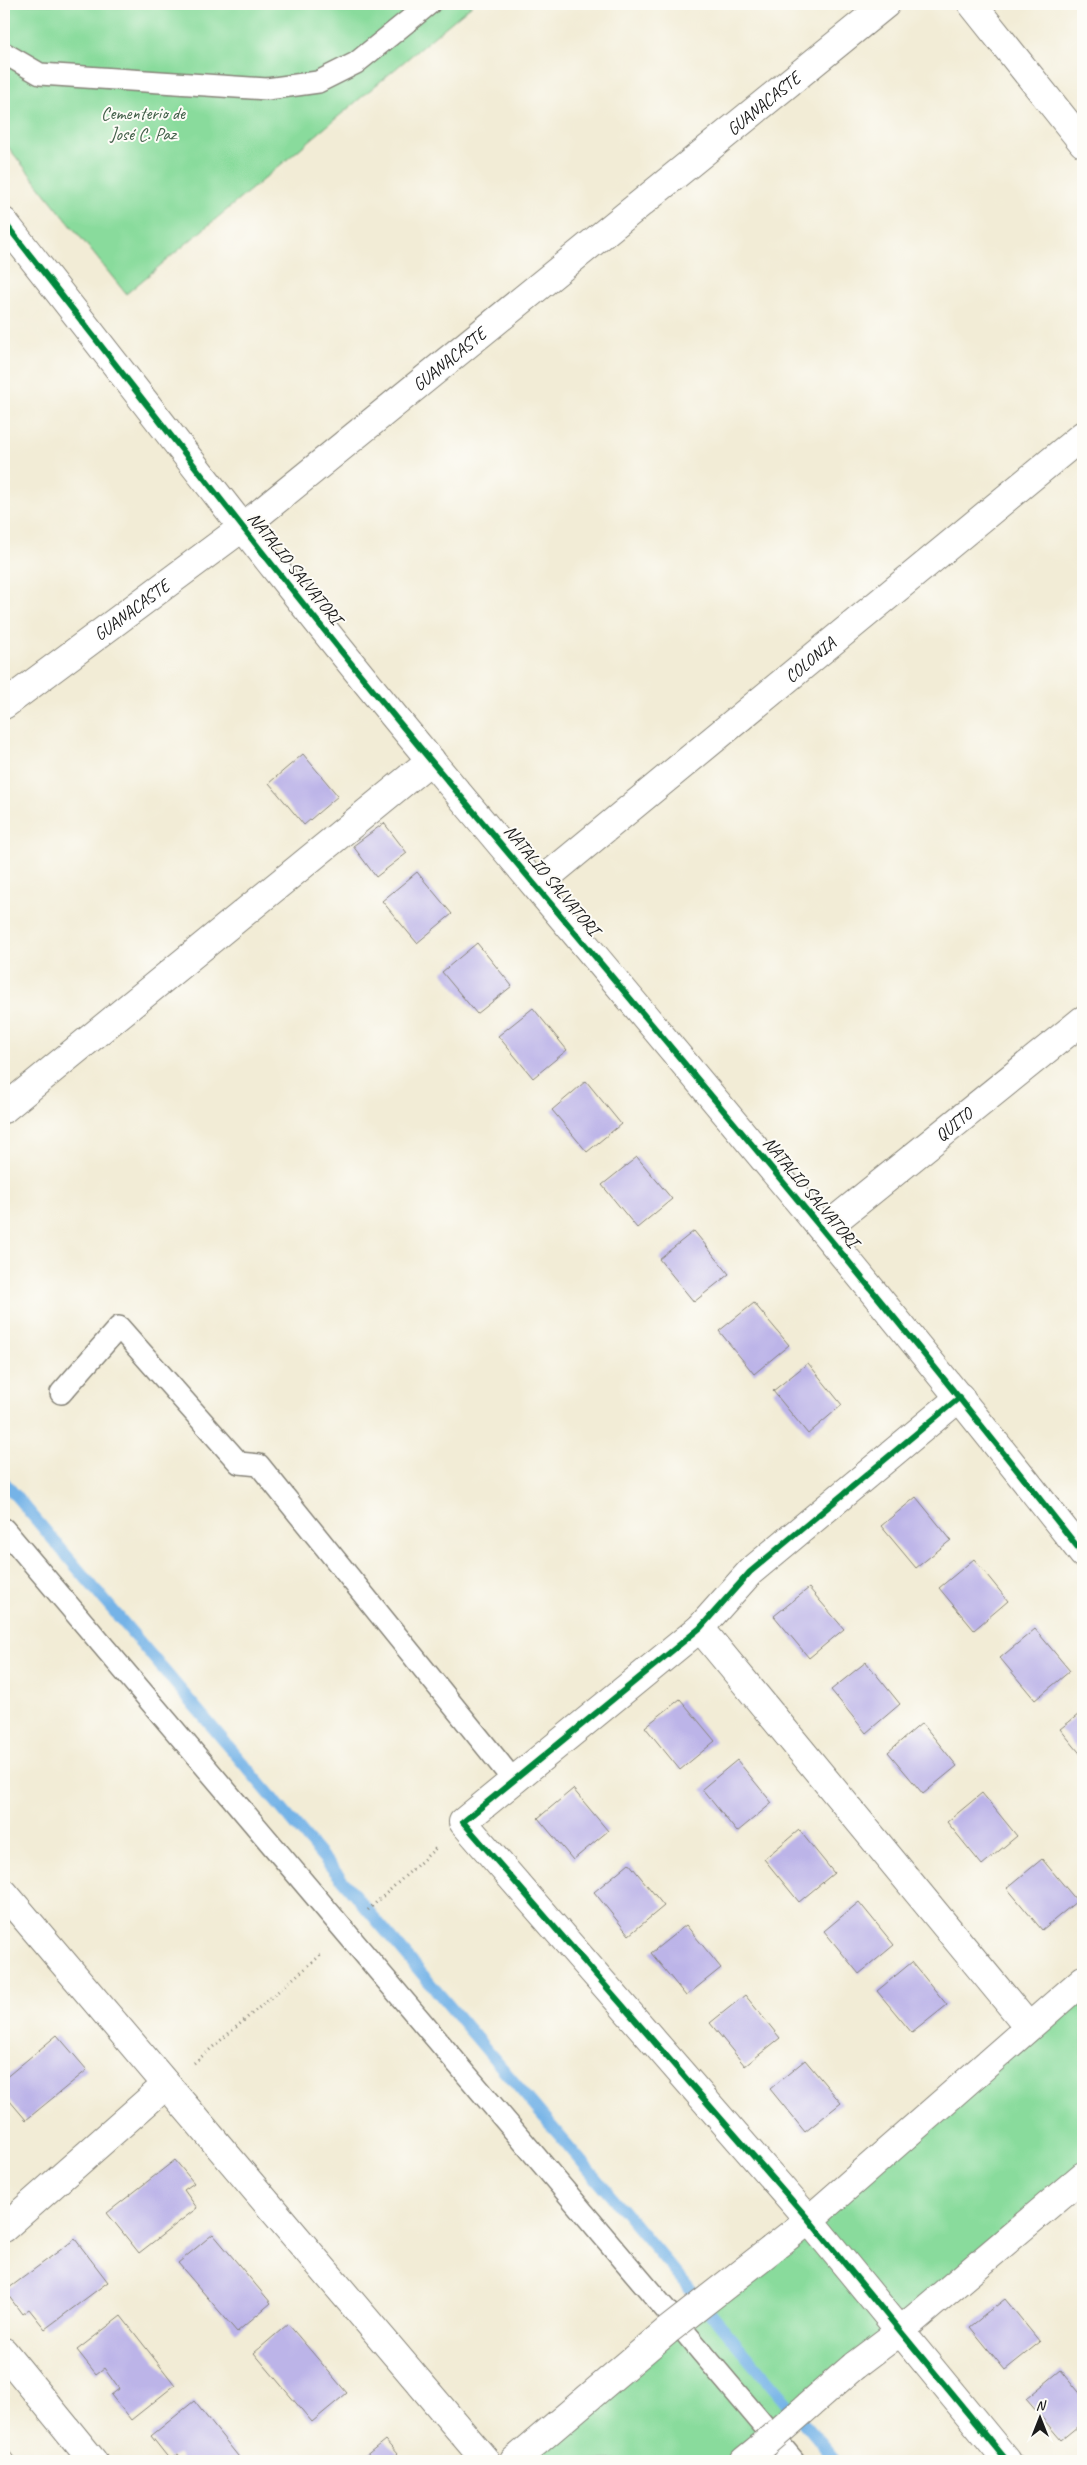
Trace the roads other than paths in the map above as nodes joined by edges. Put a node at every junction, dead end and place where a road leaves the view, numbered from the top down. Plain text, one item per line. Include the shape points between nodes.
1 (429, 4) edge
2 (886, 4) edge
3 (972, 4) edge
4 (4, 53) edge
5 (1083, 143) edge
6 (4, 222) edge
7 (1083, 435) edge
8 (243, 527) junction
9 (4, 705) edge
10 (431, 760) junction
11 (537, 885) junction
12 (1083, 1020) edge
13 (4, 1109) edge
14 (823, 1230) junction
15 (61, 1393) dead end
16 (960, 1397) junction
17 (4, 1529) edge
18 (1083, 1554) edge
19 (700, 1628) junction
20 (514, 1781) junction
21 (4, 1893) edge
22 (1083, 1980) edge
23 (1028, 2026) junction
24 (166, 2085) junction
25 (1083, 2176) edge
26 (809, 2220) junction
27 (4, 2228) edge
28 (899, 2332) junction
29 (4, 2352) edge
30 (752, 2454) edge
31 (93, 2461) edge
32 (486, 2461) edge
33 (514, 2461) edge
34 (794, 2461) edge
35 (1007, 2461) edge

1 - 4 lane via 356,63 318,82 267,89 40,74
2 - 8 street, GUANACASTE
3 - 5 street
6 - 8 street, NATALIO SALVATORI
7 - 11 street, COLONIA
8 - 9 street, GUANACASTE
8 - 10 street, NATALIO SALVATORI
10 - 11 street, NATALIO SALVATORI
10 - 13 street
11 - 14 street, NATALIO SALVATORI
12 - 14 street, QUITO
14 - 16 street, NATALIO SALVATORI
15 - 20 lane via 118,1327 239,1462 259,1465
16 - 18 street, NATALIO SALVATORI
16 - 19 street via 750,1572
17 - 34 lane via 352,1926
19 - 20 street
19 - 23 street
20 - 26 street via 463,1822
21 - 24 street
22 - 23 street
23 - 26 street
24 - 27 street
24 - 32 street
25 - 28 street
26 - 28 street
26 - 33 street, bridge via 667,2331
28 - 30 street, bridge via 854,2366
28 - 35 street
29 - 31 street

